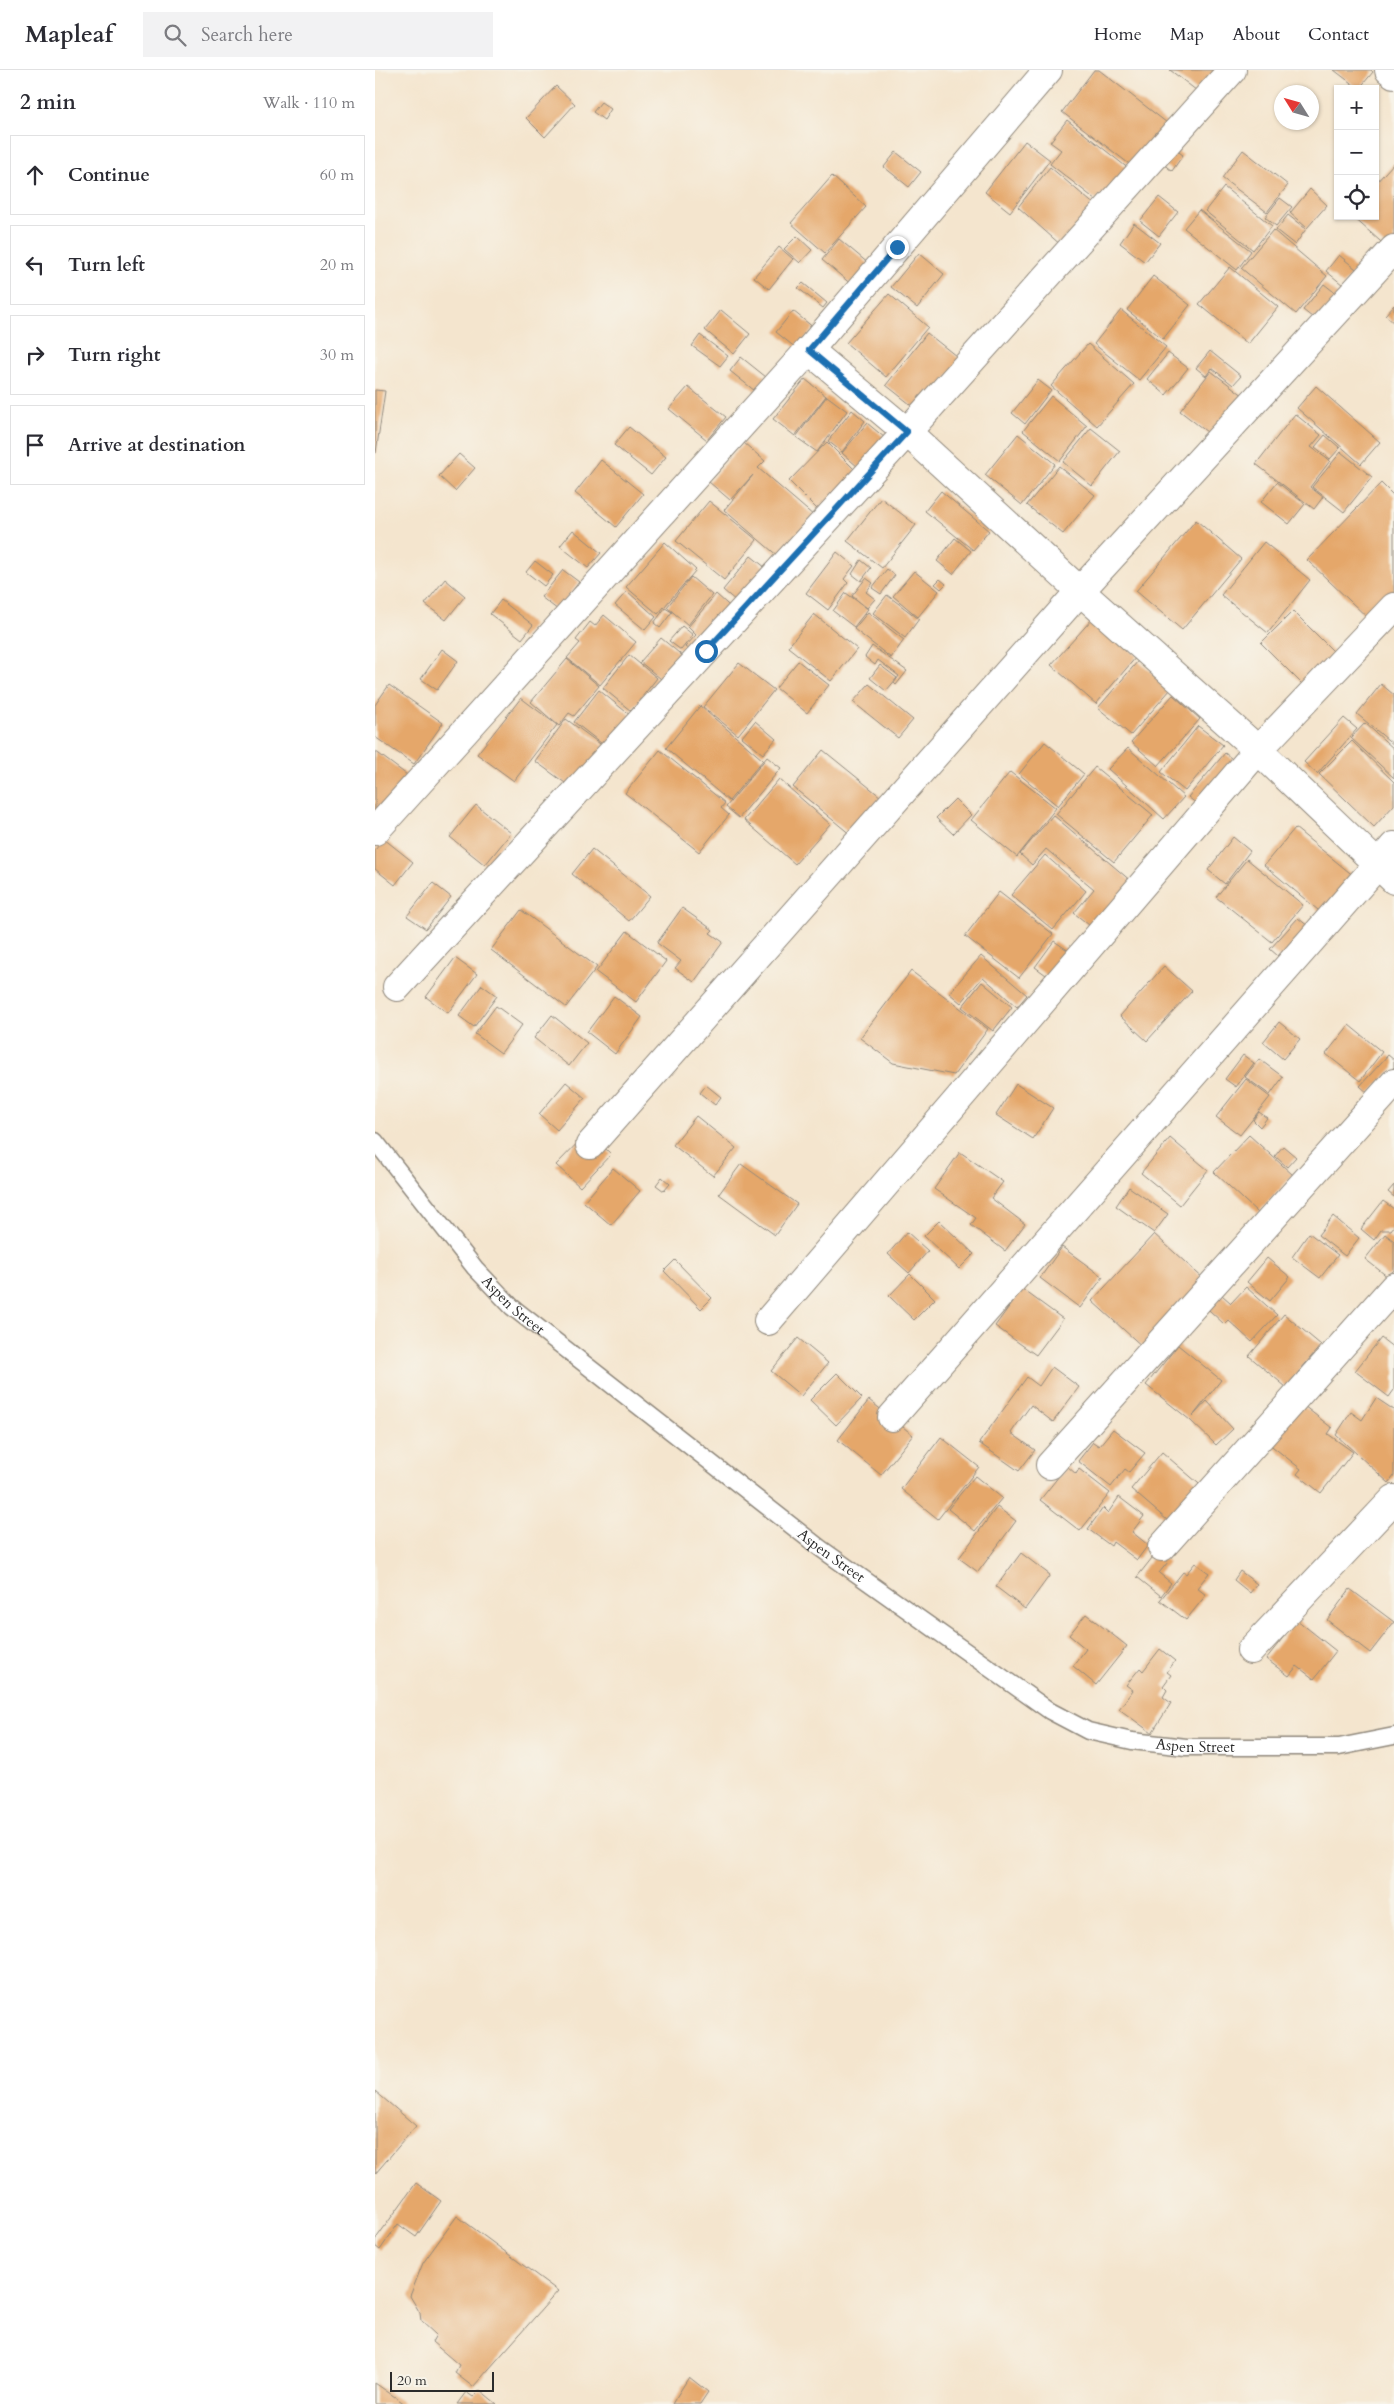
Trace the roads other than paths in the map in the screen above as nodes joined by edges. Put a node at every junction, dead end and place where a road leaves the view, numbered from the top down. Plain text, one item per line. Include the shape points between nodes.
1 (1048, 70) edge
2 (1232, 70) edge
3 (1389, 70) edge
4 (1394, 74) edge
5 (1394, 249) edge
6 (809, 350) junction
7 (907, 432) junction
8 (1080, 591) junction
9 (1394, 607) edge
10 (1259, 750) junction
11 (375, 831) edge
12 (1389, 864) edge
13 (397, 988) dead end
14 (1394, 1083) edge
15 (375, 1141) edge
16 (590, 1145) dead end
17 (1394, 1287) edge
18 (769, 1321) dead end
19 (892, 1417) dead end
20 (1049, 1465) dead end
21 (1394, 1499) edge
22 (1163, 1547) dead end
23 (1251, 1650) dead end
24 (1394, 1736) edge

1 - 6 street
2 - 7 street
3 - 4 street
5 - 8 street
6 - 7 street
6 - 11 street
7 - 8 street
7 - 13 street
8 - 10 street
8 - 16 street
9 - 10 street
10 - 12 street
10 - 18 street
12 - 19 street
14 - 20 street
15 - 24 lane, Aspen Street via 475,1268 512,1307 820,1548 1050,1711 1088,1731 1132,1741 1186,1747 1339,1747
17 - 22 street
21 - 23 street

